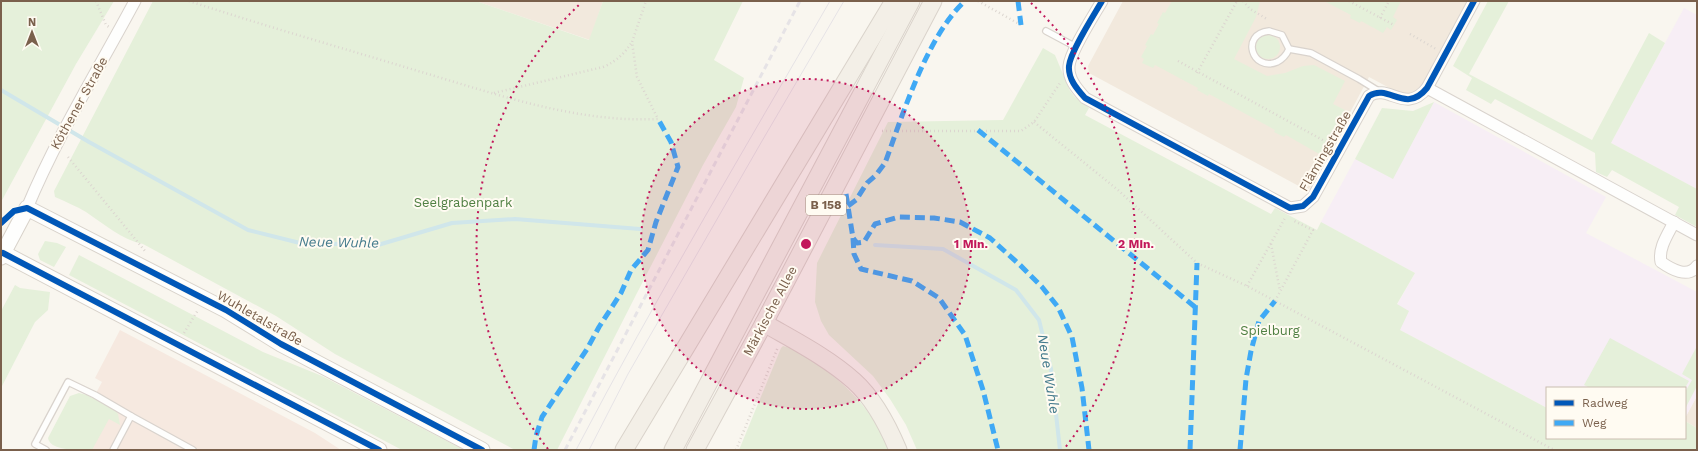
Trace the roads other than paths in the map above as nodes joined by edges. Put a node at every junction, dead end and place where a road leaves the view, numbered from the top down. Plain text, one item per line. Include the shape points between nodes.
1 (135, 1) edge
2 (894, 1) edge
3 (911, 1) edge
4 (933, 1) edge
5 (1102, 1) edge
6 (1474, 1) edge
7 (1046, 31) dead end
8 (1076, 47) junction
9 (1289, 49) junction
10 (1427, 88) junction
11 (1380, 92) junction
12 (27, 208) junction
13 (1674, 222) junction
14 (1697, 234) edge
15 (2, 255) edge
16 (1697, 266) edge
17 (764, 323) junction
18 (131, 416) junction
19 (46, 450) edge
20 (113, 450) edge
21 (193, 450) edge
22 (379, 450) edge
23 (482, 450) edge
24 (624, 450) edge
25 (673, 450) edge
26 (695, 450) edge
27 (898, 450) edge

1 - 12 street, Köthener Straße via 56,146
2 - 24 main road
3 - 25 main road, Märkische Allee / B 158
4 - 17 main road, Märkische Allee / B 158
5 - 8 street
6 - 10 street
7 - 8 lane
8 - 11 street, Flämingstraße via 1069,65 1071,78 1085,98 1290,208 1303,206 1314,197 1369,96 1374,92
9 - 9 lane via 1282,35 1270,31 1261,32 1254,38 1251,48 1255,58 1263,63 1283,59
9 - 11 lane via 1311,53
10 - 11 street via 1422,95 1410,100 1400,100
10 - 13 street
12 - 15 main road
12 - 23 main road, Wuhletalstraße via 221,308 281,344
13 - 14 street
13 - 16 street via 1662,246 1661,262 1669,268 1685,273
15 - 22 main road
17 - 26 main road, Märkische Allee / B 158
17 - 27 main road via 826,359 855,382 875,407
18 - 19 lane via 68,382 35,444
18 - 20 lane
18 - 21 lane

